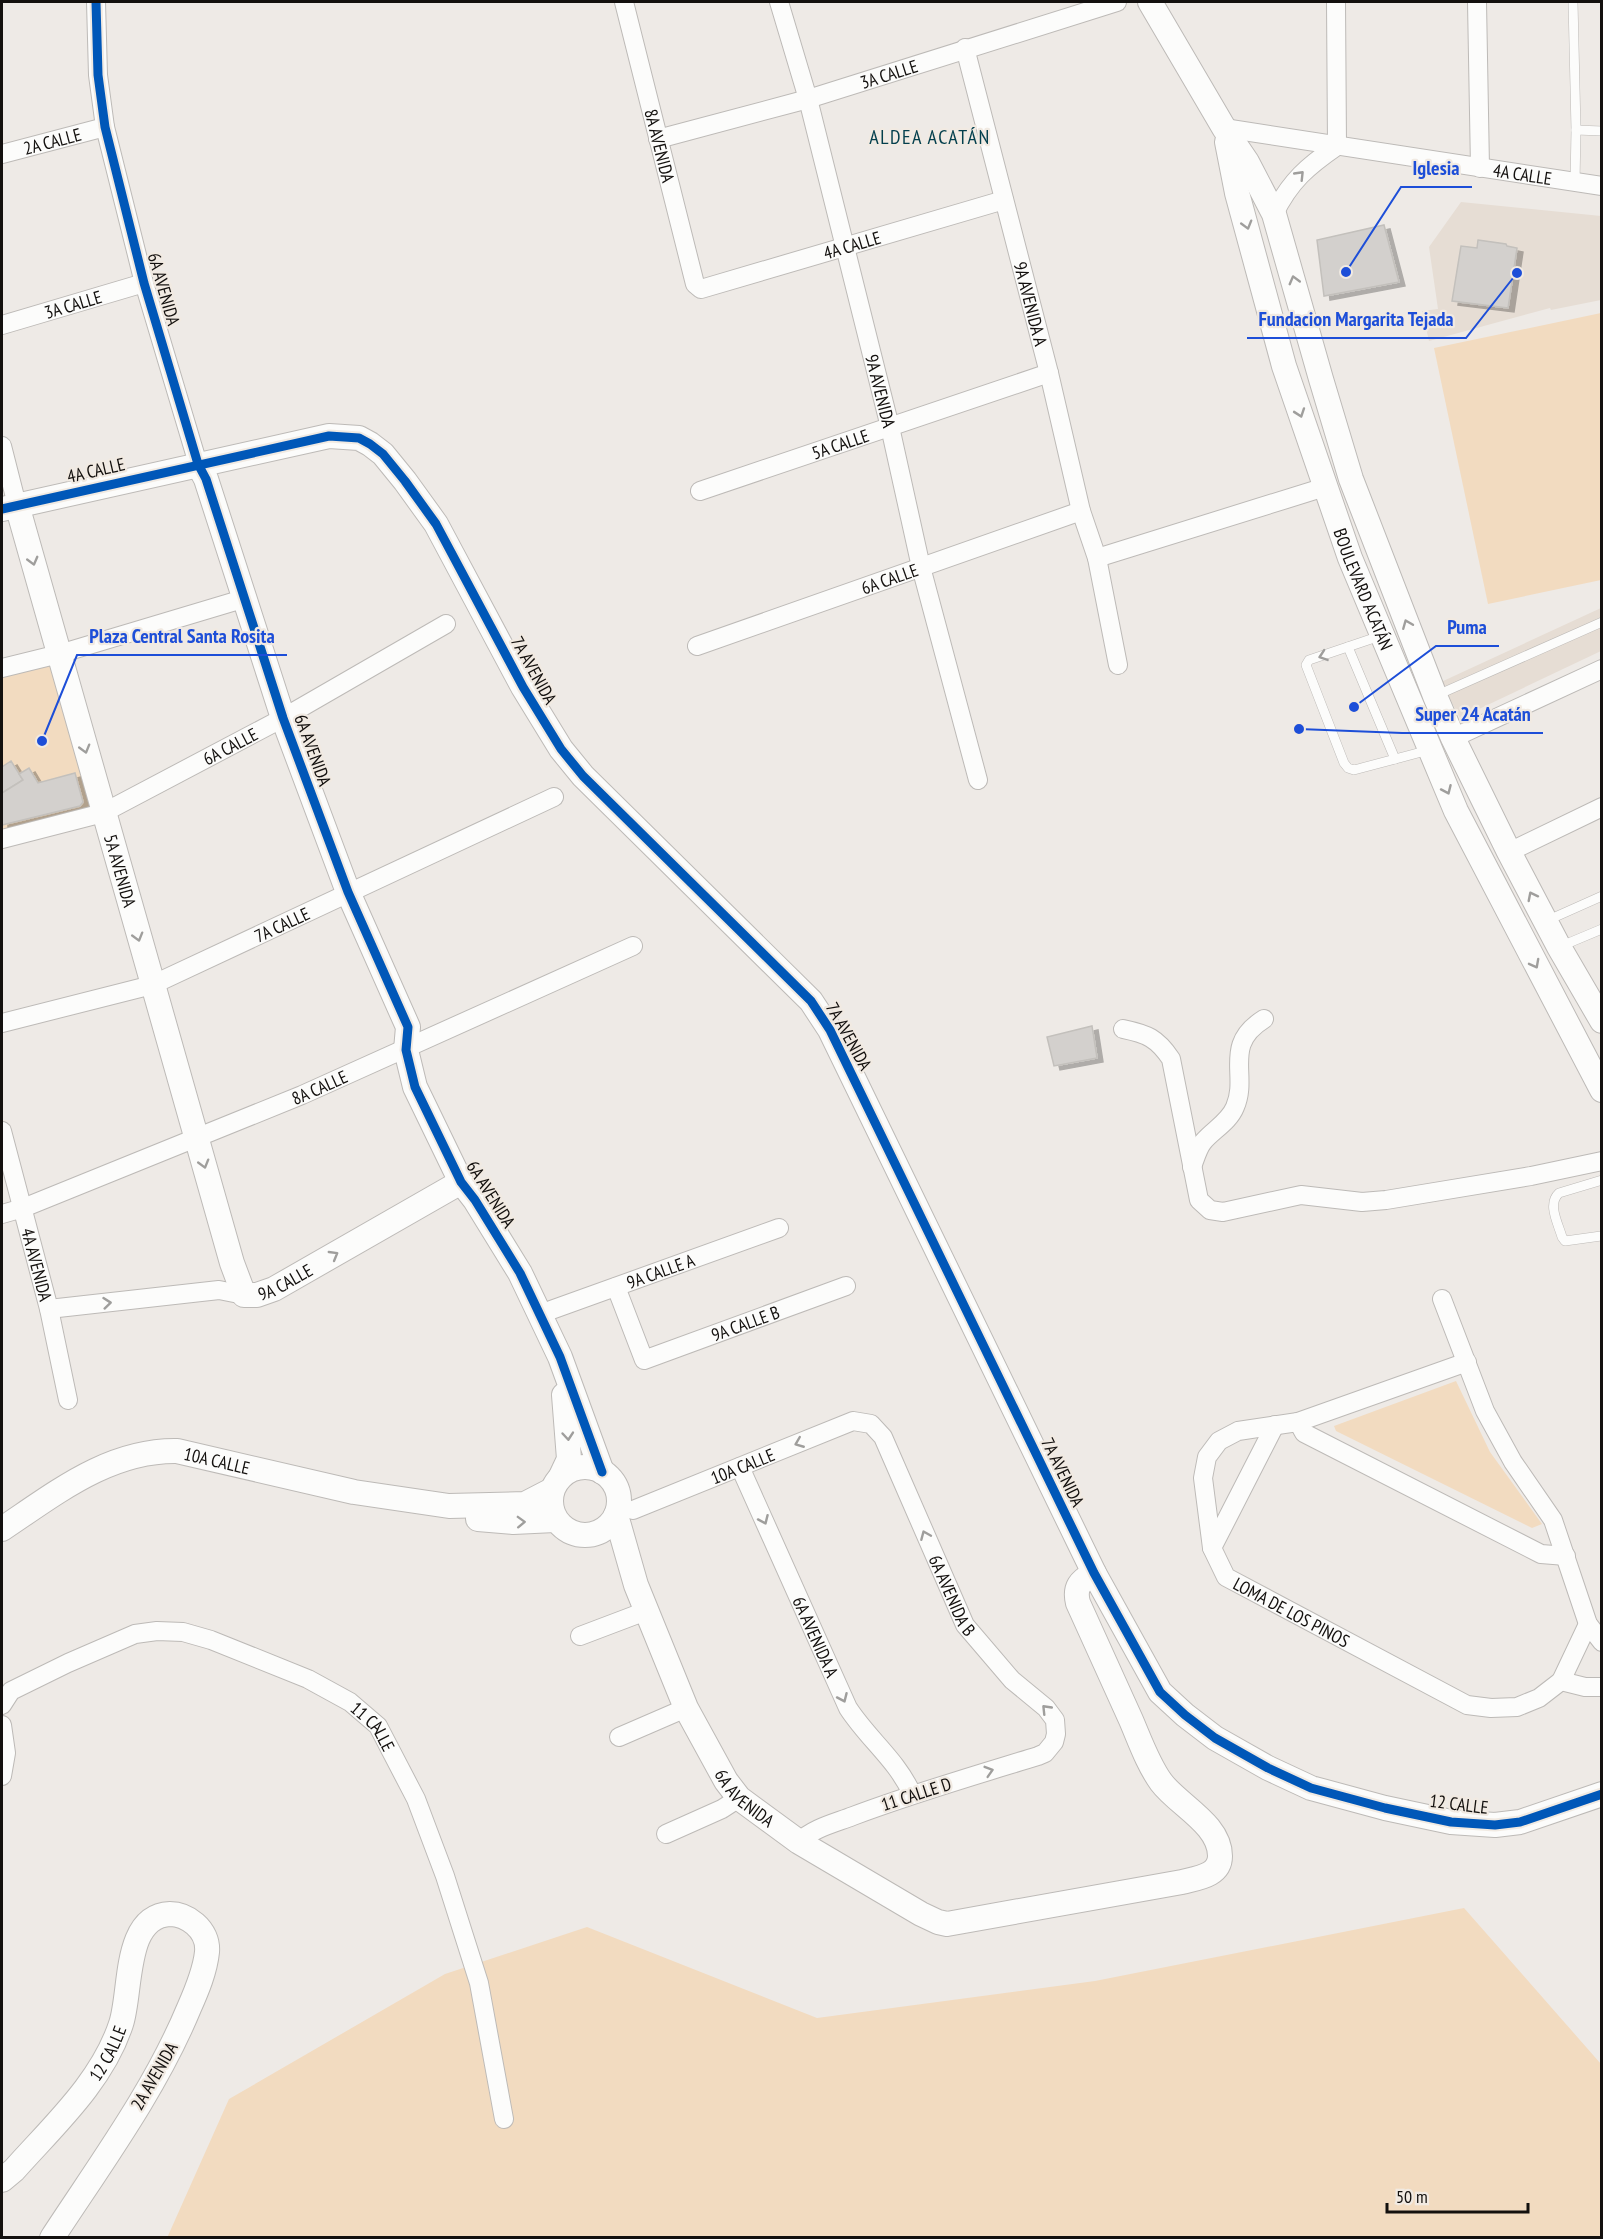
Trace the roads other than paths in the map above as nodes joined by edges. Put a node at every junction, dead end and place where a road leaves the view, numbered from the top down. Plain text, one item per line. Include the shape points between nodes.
1 (96, 2) edge
2 (624, 2) edge
3 (779, 2) edge
4 (1116, 2) edge
5 (1150, 2) edge
6 (1336, 2) edge
7 (1477, 2) edge
8 (1573, 2) edge
9 (965, 48) junction
10 (808, 99) junction
11 (105, 127) junction
12 (1224, 128) junction
13 (1576, 130) junction
14 (1602, 131) edge
15 (658, 139) junction
16 (1337, 146) junction
17 (2, 154) edge
18 (1240, 166) junction
19 (1480, 168) junction
20 (1575, 183) junction
21 (1602, 186) edge
22 (1004, 200) junction
23 (1274, 214) junction
24 (846, 248) junction
25 (144, 283) junction
26 (701, 289) joint
27 (2, 325) edge
28 (1049, 373) junction
29 (890, 427) junction
30 (2, 446) edge
31 (198, 464) junction
32 (1325, 487) junction
33 (700, 490) dead end
34 (9, 507) edge
35 (1081, 510) junction
36 (1097, 558) junction
37 (921, 567) junction
38 (246, 598) junction
39 (1602, 622) edge
40 (446, 624) dead end
41 (1382, 636) junction
42 (697, 646) dead end
43 (1348, 647) junction
44 (58, 654) junction
45 (1118, 665) dead end
46 (2, 668) edge
47 (1602, 669) edge
48 (1435, 696) junction
49 (283, 718) junction
50 (1453, 738) junction
51 (1430, 750) junction
52 (1395, 759) junction
53 (978, 780) dead end
54 (554, 797) dead end
55 (1602, 807) edge
56 (103, 813) junction
57 (2, 839) edge
58 (1509, 852) junction
59 (348, 892) junction
60 (1602, 896) edge
61 (1545, 921) junction
62 (1602, 929) edge
63 (633, 946) dead end
64 (1558, 947) junction
65 (152, 985) junction
66 (1263, 1019) dead end
67 (1602, 1021) edge
68 (2, 1023) edge
69 (1123, 1029) dead end
70 (406, 1050) junction
71 (1602, 1090) edge
72 (2, 1131) edge
73 (196, 1137) junction
74 (1602, 1161) edge
75 (1192, 1167) junction
76 (1602, 1180) edge
77 (461, 1182) junction
78 (23, 1208) junction
79 (2, 1214) edge
80 (779, 1228) dead end
81 (1602, 1236) edge
82 (846, 1286) dead end
83 (616, 1287) junction
84 (244, 1295) junction
85 (1442, 1299) dead end
86 (49, 1309) junction
87 (540, 1314) junction
88 (560, 1357) junction
89 (1467, 1362) junction
90 (68, 1400) dead end
91 (853, 1421) joint
92 (1298, 1422) junction
93 (1275, 1425) junction
94 (740, 1467) junction
95 (602, 1472) junction
96 (556, 1483) junction
97 (449, 1506) junction
98 (625, 1512) junction
99 (555, 1520) junction
100 (2, 1529) edge
101 (592, 1535) junction
102 (1212, 1548) junction
103 (1566, 1556) junction
104 (1094, 1573) junction
105 (636, 1585) junction
106 (646, 1611) junction
107 (1588, 1624) junction
108 (580, 1636) dead end
109 (1602, 1642) edge
110 (1561, 1681) junction
111 (1602, 1688) edge
112 (2, 1705) edge
113 (686, 1708) junction
114 (2, 1725) edge
115 (619, 1737) dead end
116 (1038, 1756) joint
117 (2, 1776) edge
118 (1311, 1788) joint
119 (912, 1794) junction
120 (1602, 1794) edge
121 (739, 1798) junction
122 (666, 1834) dead end
123 (799, 1842) junction
124 (175, 1914) joint
125 (504, 2119) dead end
126 (2, 2180) edge
127 (52, 2238) edge

1 - 11 street, 6A AVENIDA via 98,75
2 - 15 street, 8A AVENIDA
3 - 10 street, 9A AVENIDA
4 - 9 street, 3A CALLE
5 - 12 street, BOULEVARD ACATÁN
6 - 16 street
7 - 19 street
8 - 13 lane
9 - 10 street, 3A CALLE
9 - 22 street, 9A AVENIDA A
10 - 15 street, 3A CALLE
10 - 24 street, 9A AVENIDA
11 - 17 street, 2A CALLE
11 - 25 street, 6A AVENIDA
12 - 16 street, 4A CALLE
12 - 18 street, BOULEVARD ACATÁN
13 - 14 lane
13 - 20 lane
15 - 26 street, 8A AVENIDA via 695,284
16 - 19 street, 4A CALLE
23 -> 16 street via 1293,182
18 - 23 street, BOULEVARD ACATÁN
18 -> 32 street, BOULEVARD ACATÁN via 1237,193 1284,366
19 - 20 street, 4A CALLE
20 - 21 street, 4A CALLE
22 - 24 street, 4A CALLE
22 - 28 street, 9A AVENIDA A
48 -> 23 street, BOULEVARD ACATÁN via 1351,479
24 - 26 street, 4A CALLE
24 - 29 street, 9A AVENIDA
25 - 27 street, 3A CALLE
25 - 31 street, 6A AVENIDA
28 - 29 street, 5A CALLE
28 - 35 street, 9A AVENIDA A
29 - 33 street, 5A CALLE
29 - 37 street, 9A AVENIDA
30 - 34 street, 5A AVENIDA
31 - 34 street, 4A CALLE
31 - 38 street, 6A AVENIDA
31 - 104 street, 7A AVENIDA via 315,438 345,436 370,444 398,472 436,524 523,687 561,749 583,776 811,1001 830,1030
32 - 36 street
32 - 41 street, BOULEVARD ACATÁN
34 -> 44 street, 5A AVENIDA
35 - 36 street, 9A AVENIDA A
35 - 37 street, 6A CALLE
36 - 45 street
37 - 42 street, 6A CALLE
37 - 53 street, 9A AVENIDA
38 - 44 street
38 - 49 street, 6A AVENIDA
39 - 48 lane
40 - 49 street, 6A CALLE
41 - 43 lane
41 - 51 street, BOULEVARD ACATÁN
43 - 52 lane
43 -> 52 lane via 1309,660 1306,665 1344,763 1354,770
44 - 46 street
44 -> 56 street, 5A AVENIDA
47 - 50 street
48 - 50 street, BOULEVARD ACATÁN
49 - 56 street, 6A CALLE
49 - 59 street, 6A AVENIDA
50 - 58 street, BOULEVARD ACATÁN
51 - 52 lane
51 -> 71 street, BOULEVARD ACATÁN via 1496,890
54 - 59 street, 7A CALLE
55 - 58 street
56 - 57 street, 6A CALLE
56 -> 65 street, 5A AVENIDA
61 -> 58 street, BOULEVARD ACATÁN
59 - 65 street, 7A CALLE
59 - 70 street, 6A AVENIDA via 408,1027
60 - 61 lane
61 - 64 street, BOULEVARD ACATÁN
62 - 64 lane
63 - 70 street, 8A CALLE
64 - 67 street, BOULEVARD ACATÁN
65 - 68 street, 7A CALLE
65 - 73 street, 5A AVENIDA
66 - 75 street via 1243,1039 1237,1066 1236,1105 1202,1143
69 - 75 street via 1146,1034 1171,1059
70 - 73 street, 8A CALLE
70 - 77 street, 6A AVENIDA via 415,1088
72 - 78 street, 4A AVENIDA
73 - 78 street, 8A CALLE
73 -> 84 street, 5A AVENIDA
74 - 75 street via 1386,1200 1362,1202 1301,1195 1223,1212 1210,1210 1199,1200
76 - 81 lane via 1559,1193 1553,1205 1565,1241
84 -> 77 street, 9A CALLE via 274,1289
77 - 87 street, 6A AVENIDA via 496,1232
78 - 79 street, 8A CALLE
78 - 86 street, 4A AVENIDA
80 - 83 street, 9A CALLE A
82 - 83 street, 9A CALLE B via 644,1360
83 - 87 street, 9A CALLE A
86 -> 84 street, 9A CALLE via 219,1290
85 - 89 street
86 - 90 street, 4A AVENIDA
87 - 88 street, 6A AVENIDA
88 - 95 street, 6A AVENIDA
88 -> 96 street, 6A AVENIDA via 569,1459
89 - 92 street, LOMA DE LOS PINOS
89 - 103 street via 1485,1411 1513,1462 1553,1520
91 -> 94 street, 10A CALLE
116 -> 91 street, 6A AVENIDA B via 1050,1748 1056,1734 1052,1714 1012,1680 965,1625 883,1437 871,1424
92 - 93 street, LOMA DE LOS PINOS
92 - 103 street via 1304,1433 1541,1554
93 - 102 street
93 - 102 street, LOMA DE LOS PINOS via 1228,1435 1207,1457 1203,1478
94 - 98 street, 10A CALLE
94 -> 119 street, 6A AVENIDA A via 848,1708 861,1729 904,1776
95 - 96 street via 581,1467 570,1470
95 - 98 street via 616,1486 619,1506
96 - 97 street, 10A CALLE via 525,1504
96 - 99 street via 550,1500
97 -> 99 street, 10A CALLE via 468,1516 494,1522
97 - 100 street, 10A CALLE via 354,1492 177,1451 158,1451 99,1468
98 - 101 street
98 - 105 street, 6A AVENIDA
99 - 101 street via 571,1533
101 - 105 street, 6A AVENIDA via 608,1547
102 - 110 street, LOMA DE LOS PINOS via 1226,1577 1467,1705 1517,1707 1539,1698
103 - 107 street
104 - 118 street, 7A AVENIDA via 1152,1679 1170,1703 1215,1738
104 - 123 street, 6A AVENIDA via 1079,1583 1078,1603 1156,1776 1213,1834 1220,1854 1217,1866 1206,1876 1182,1882 947,1924 921,1914
105 - 106 street, 6A AVENIDA
106 - 108 street
106 - 113 street, 6A AVENIDA
107 - 109 street
107 - 110 street, LOMA DE LOS PINOS
110 - 111 street
112 - 125 street, 11 CALLE via 11,1691 68,1663 135,1635 157,1631 183,1632 211,1640 308,1679 350,1702 378,1726 416,1799 441,1865 479,1983
113 - 115 street
113 - 121 street, 6A AVENIDA
114 - 117 street via 6,1753
119 -> 116 street, 11 CALLE D
118 - 120 street, 12 CALLE via 1427,1818 1483,1825 1520,1822
119 - 123 street, 11 CALLE D via 806,1834
121 - 122 street
121 - 123 street, 6A AVENIDA
124 - 126 street, 12 CALLE via 155,1918 141,1930 121,2025 93,2078 81,2096
124 - 127 street, 2A AVENIDA via 194,1923 206,1940 198,1987 152,2084

